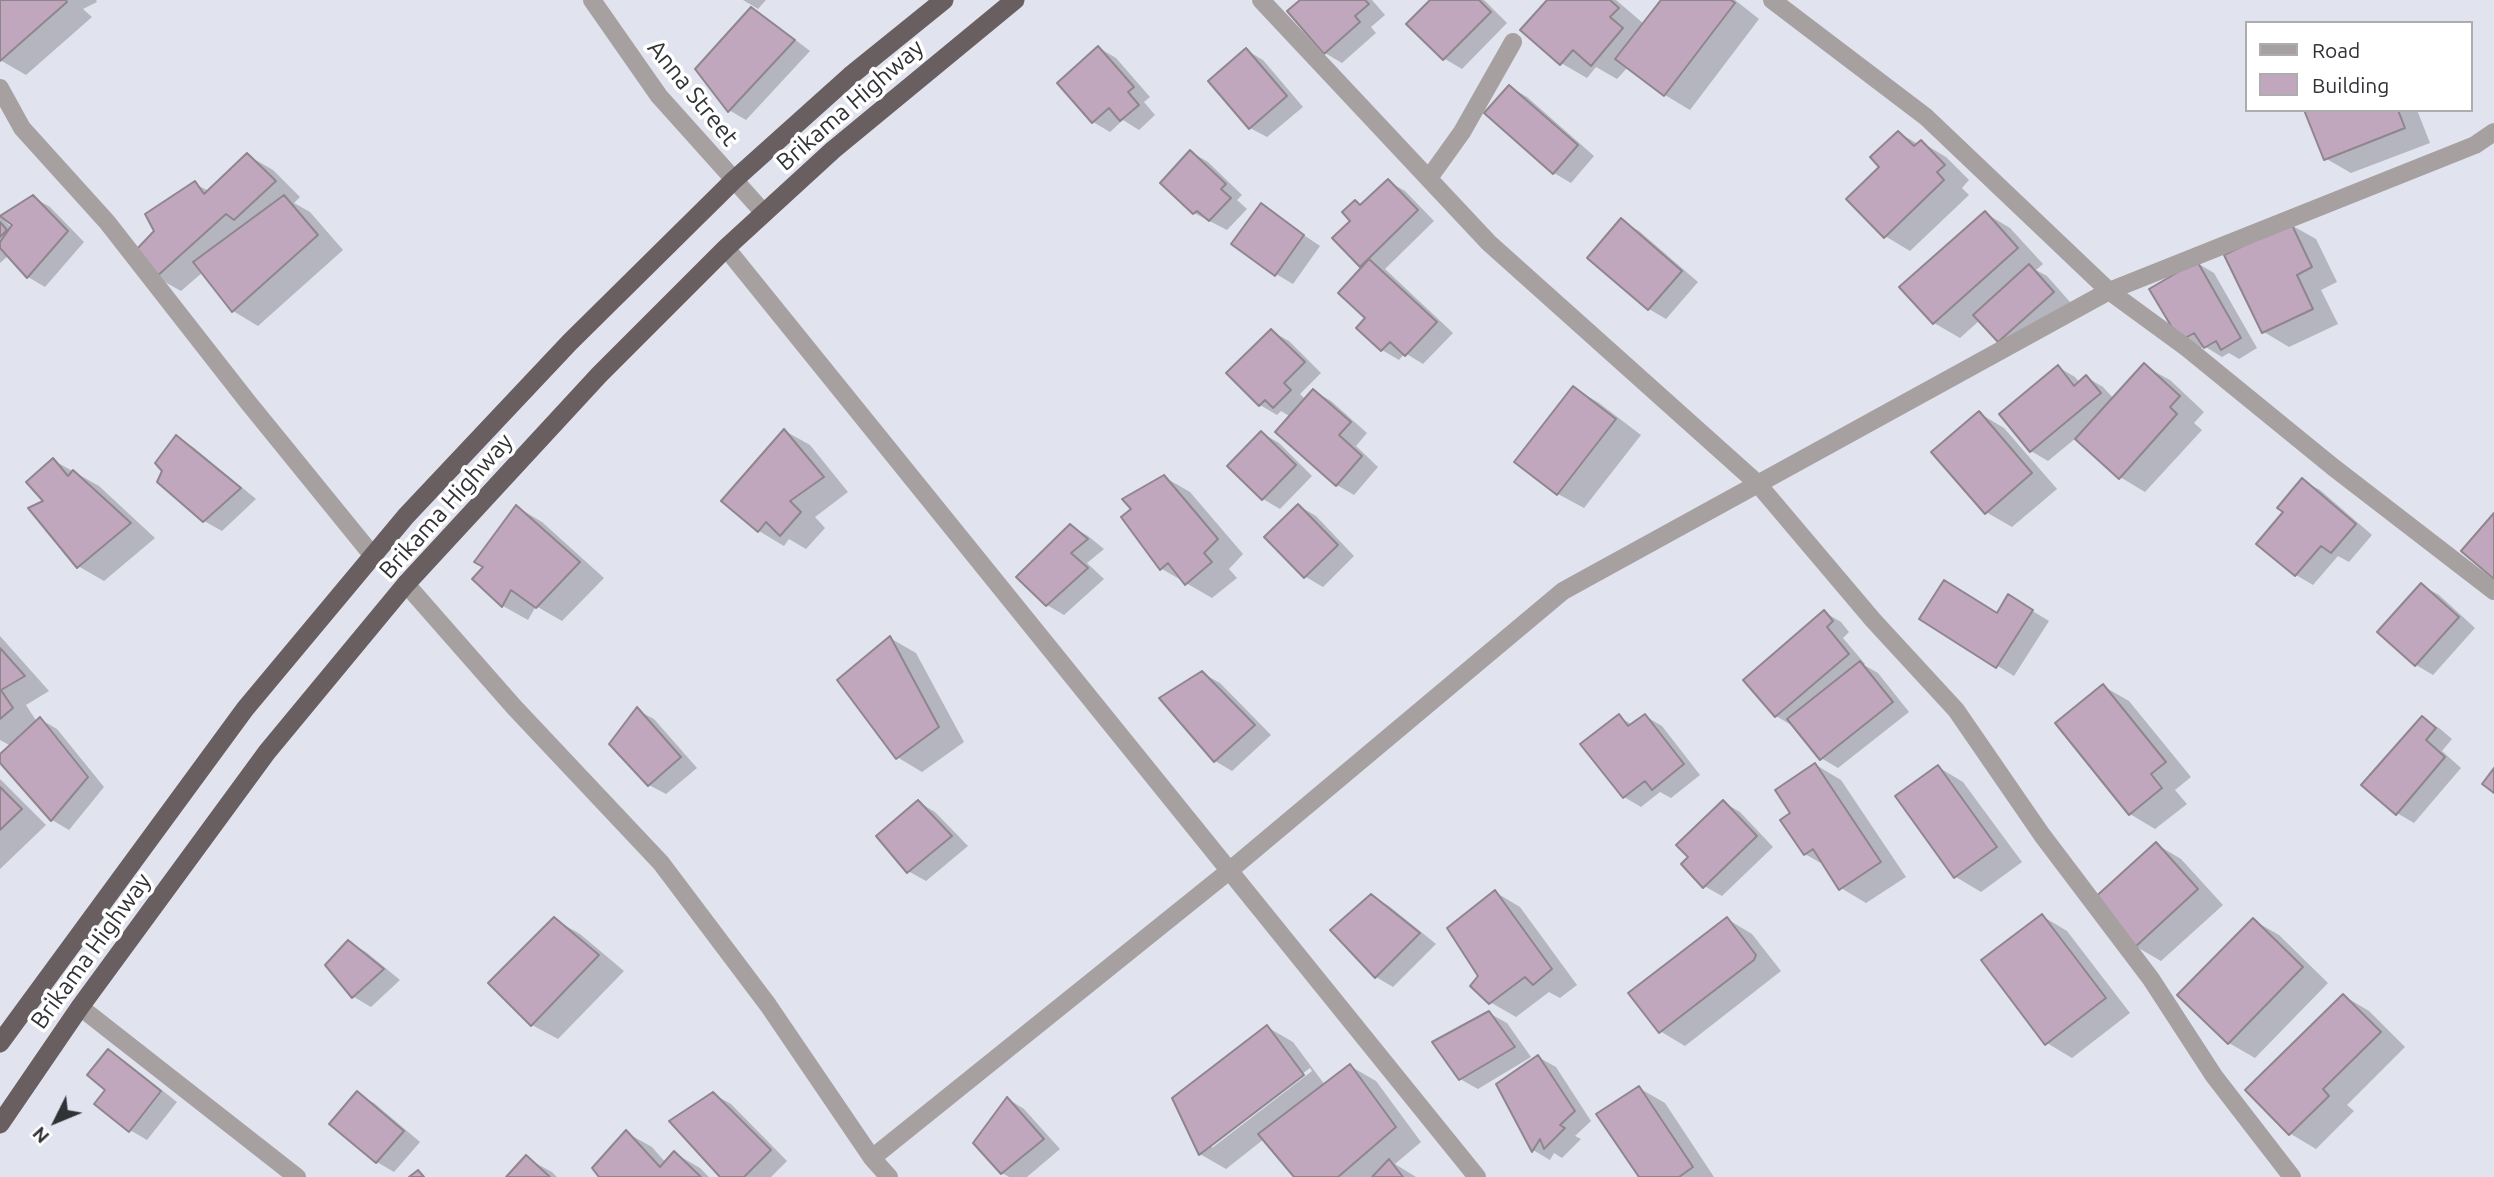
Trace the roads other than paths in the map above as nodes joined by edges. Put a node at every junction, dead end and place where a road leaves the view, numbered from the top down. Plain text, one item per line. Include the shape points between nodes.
1 (592, 0) edge
2 (944, 0) edge
3 (1015, 0) edge
4 (1261, 0) edge
5 (1772, 0) edge
6 (1513, 42) dead end
7 (0, 88) edge
8 (2494, 132) edge
9 (1429, 178) junction
10 (734, 180) junction
11 (764, 212) junction
12 (726, 248) junction
13 (2109, 291) junction
14 (1757, 483) junction
15 (373, 556) junction
16 (407, 584) junction
17 (2494, 591) edge
18 (1229, 871) junction
19 (79, 1007) junction
20 (0, 1043) edge
21 (0, 1124) edge
22 (872, 1158) junction
23 (297, 1177) edge
24 (889, 1177) edge
25 (1478, 1177) edge
26 (2292, 1177) edge

1 - 10 street, Anna Street via 659,96
2 - 10 highway, Brikama Highway
3 - 11 highway, Brikama Highway
4 - 9 street
5 - 13 street via 1926,117
6 - 9 street via 1462,132
7 - 15 street via 22,128 107,222
8 - 13 street via 2475,145
9 - 14 street via 1489,243
10 - 11 street, Anna Street
10 - 15 highway, Brikama Highway via 570,342
11 - 12 highway, Brikama Highway
12 - 16 highway, Brikama Highway via 599,375
12 - 18 street
13 - 14 street
13 - 17 street
14 - 18 street via 1563,592
14 - 26 street via 1872,620 1956,710 2042,835 2151,979 2214,1076
15 - 20 highway, Brikama Highway via 245,709
16 - 19 highway, Brikama Highway via 267,752
16 - 22 street via 514,707 661,863 768,1005
18 - 22 street
18 - 25 street
19 - 21 highway, Brikama Highway
19 - 23 street
22 - 24 street

